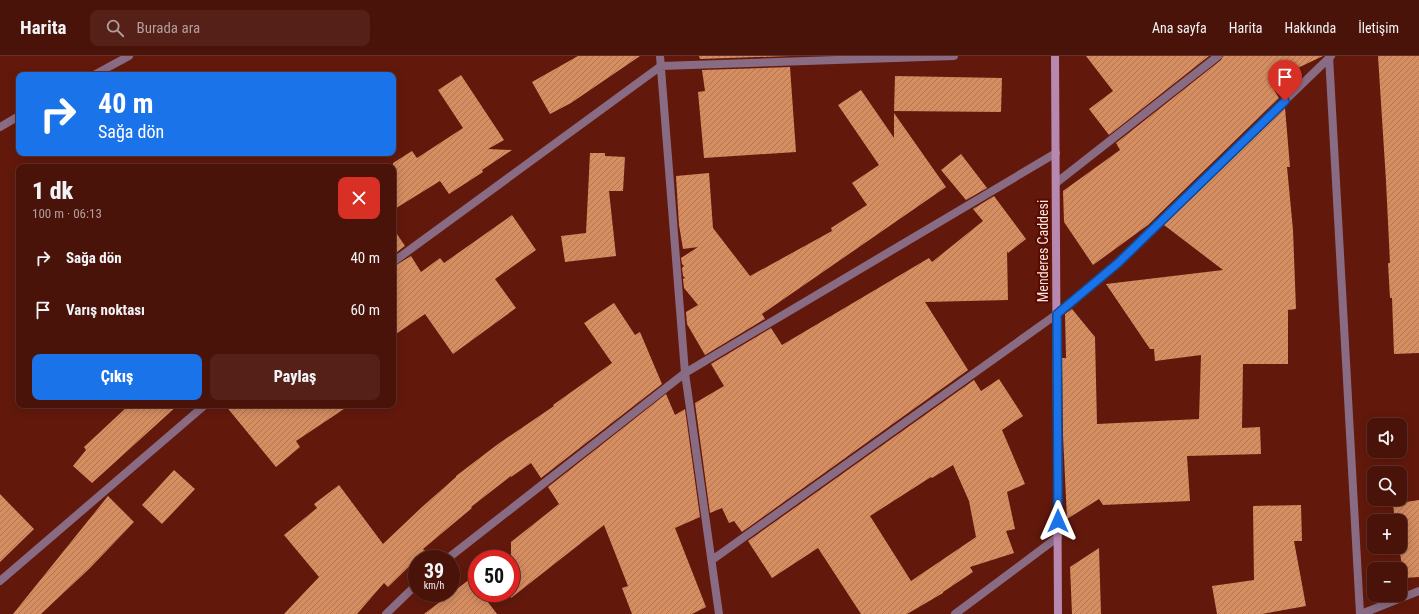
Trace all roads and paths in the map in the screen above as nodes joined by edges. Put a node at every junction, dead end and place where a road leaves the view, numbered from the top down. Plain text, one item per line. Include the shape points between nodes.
1 (129, 56) edge
2 (660, 56) edge
3 (954, 56) edge
4 (1055, 56) edge
5 (1218, 56) edge
6 (885, 57) edge
7 (1330, 57) edge
8 (661, 66) junction
9 (100, 72) edge
10 (16, 118) edge
11 (0, 127) edge
12 (1056, 153) junction
13 (1056, 183) junction
14 (396, 260) edge
15 (1057, 314) junction
16 (685, 373) junction
17 (202, 408) edge
18 (1058, 537) junction
19 (459, 550) edge
20 (712, 560) junction
21 (0, 581) edge
22 (1419, 591) edge
23 (408, 593) edge
24 (386, 614) edge
25 (720, 614) edge
26 (955, 614) edge
27 (1058, 614) edge
28 (1360, 614) edge

1 - 9 street
2 - 8 street
3 - 6 street
4 - 12 main road, Menderes Caddesi
5 - 13 street
6 - 8 street
7 - 15 street via 1118,263
7 - 28 street
8 - 14 street
8 - 16 street
10 - 11 street
12 - 13 main road, Menderes Caddesi
12 - 16 street
13 - 15 main road, Menderes Caddesi
15 - 18 main road, Menderes Caddesi
15 - 20 street
16 - 19 street
16 - 20 street
17 - 21 street
18 - 26 street
18 - 27 main road, Menderes Caddesi
20 - 25 street
22 - 28 street
23 - 24 street

